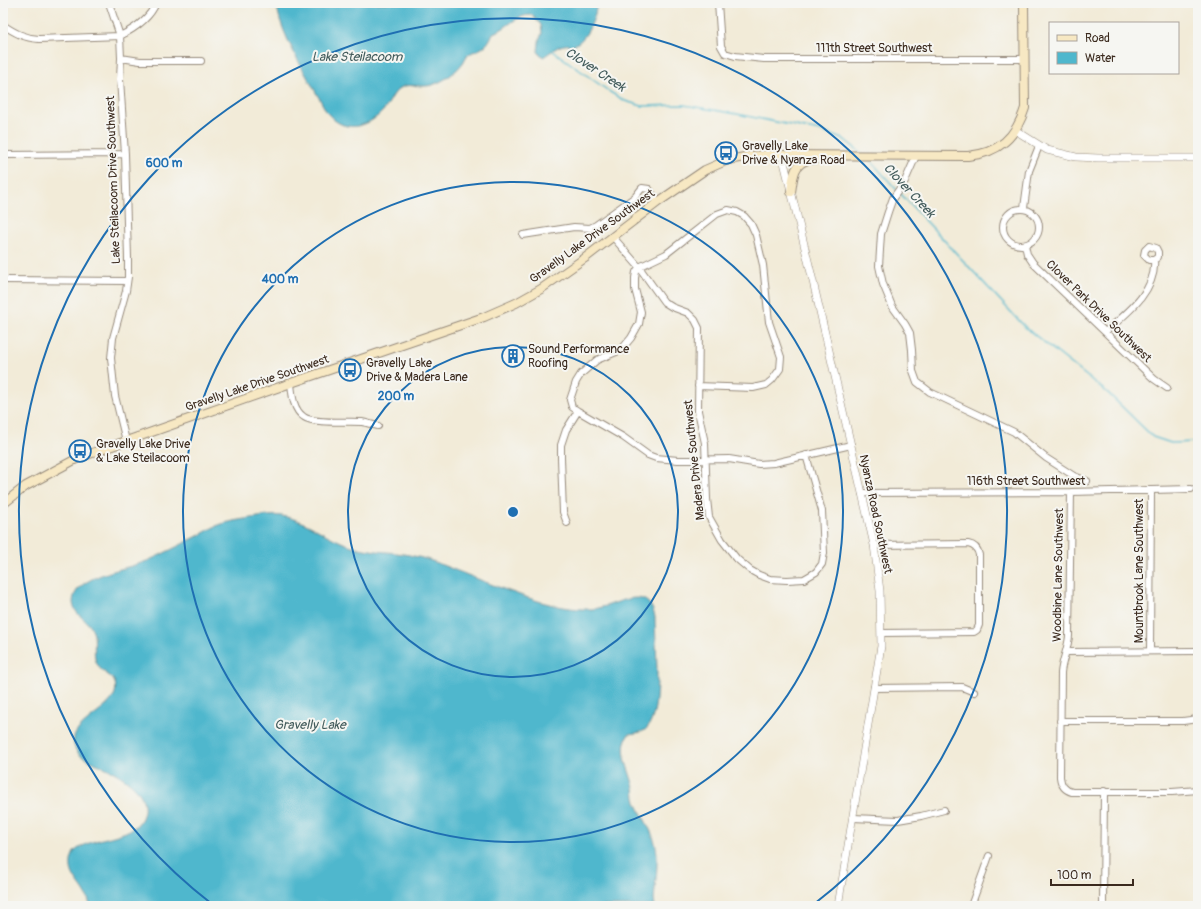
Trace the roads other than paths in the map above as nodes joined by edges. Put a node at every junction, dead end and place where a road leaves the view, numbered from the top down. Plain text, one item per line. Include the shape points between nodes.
1 (109, 3) edge
2 (156, 3) edge
3 (718, 3) edge
4 (1024, 3) edge
5 (3, 25) edge
6 (120, 36) junction
7 (121, 58) junction
8 (1025, 59) junction
9 (201, 61) dead end
10 (1015, 130) junction
11 (1039, 146) junction
12 (125, 154) junction
13 (782, 154) junction
14 (3, 155) edge
15 (842, 155) junction
16 (916, 156) junction
17 (1198, 158) edge
18 (791, 192) junction
19 (658, 202) junction
20 (1024, 208) junction
21 (523, 234) dead end
22 (613, 237) junction
23 (1025, 245) junction
24 (1154, 260) dead end
25 (640, 267) junction
26 (3, 280) edge
27 (127, 281) junction
28 (1105, 332) junction
29 (291, 383) junction
30 (698, 386) junction
31 (1167, 388) dead end
32 (578, 411) junction
33 (378, 426) dead end
34 (126, 441) junction
35 (851, 445) junction
36 (806, 455) junction
37 (707, 460) junction
38 (1088, 481) dead end
39 (1191, 489) dead end
40 (1150, 491) junction
41 (1071, 492) junction
42 (862, 493) junction
43 (3, 504) edge
44 (567, 522) dead end
45 (874, 545) junction
46 (882, 633) junction
47 (1150, 650) junction
48 (1198, 651) edge
49 (1066, 652) junction
50 (874, 688) junction
51 (974, 692) dead end
52 (1198, 719) edge
53 (1060, 721) junction
54 (1198, 790) edge
55 (1104, 791) junction
56 (944, 810) dead end
57 (853, 818) junction
58 (989, 856) dead end
59 (838, 906) edge
60 (971, 906) edge
61 (1103, 906) edge

1 - 6 street, Lake Steilacoom Drive Southwest
2 - 6 street via 146,18
3 - 8 street, 111th Street Southwest via 721,46 724,52 735,56 764,59
4 - 8 main road, Gravelly Lake Drive Southwest
5 - 6 street via 16,34 38,39
6 - 7 street, Lake Steilacoom Drive Southwest
7 - 9 street via 140,61
7 - 12 street, Lake Steilacoom Drive Southwest
8 - 10 main road, Gravelly Lake Drive Southwest via 1024,108
10 - 11 street
10 - 16 main road, Gravelly Lake Drive Southwest via 1002,145 981,155
11 - 17 street via 1055,153 1076,157
11 - 20 street via 1029,171
12 - 14 street
12 - 27 street, Lake Steilacoom Drive Southwest
13 - 15 main road, Gravelly Lake Drive Southwest
13 - 18 street, Nyanza Road Southwest
13 - 19 main road, Gravelly Lake Drive Southwest via 750,156 716,164
15 - 16 main road, Gravelly Lake Drive Southwest
15 - 18 main road via 807,160 799,164 793,176
16 - 38 street via 888,212 881,234 879,272 892,306 910,333 913,371 917,382 930,392 1014,432 1046,458 1074,476
18 - 35 street, Nyanza Road Southwest
19 - 21 street via 649,189 642,188 635,197 590,228 574,227
19 - 22 main road, Gravelly Lake Drive Southwest
20 - 23 street via 1035,214 1040,225 1037,237
20 - 23 street via 1012,211 1004,220 1003,232 1010,242
22 - 25 street, Madera Drive Southwest
22 - 29 main road, Gravelly Lake Drive Southwest via 516,303 484,317
23 - 28 street, Clover Park Drive Southwest via 1033,263
24 - 28 street via 1149,287
25 - 30 street, Madera Drive Southwest via 664,302 688,313 699,328
25 - 30 street, Madera Drive Southwest via 666,254 717,214 728,210 734,211 744,216 751,224 763,265 769,322 781,354 780,369 772,380 753,388
25 - 32 street via 635,278 641,312 639,324 621,350 597,360 579,377 570,400 572,407
26 - 27 street
27 - 34 street, Lake Steilacoom Drive Southwest via 113,338 111,358 115,396
28 - 31 street, Clover Park Drive Southwest via 1154,379
29 - 33 street via 294,401 304,418 363,422
29 - 34 main road, Gravelly Lake Drive Southwest
30 - 37 street, Madera Drive Southwest via 698,416
32 - 37 street via 648,455 678,460
32 - 44 street via 566,430 561,446 563,512
34 - 43 main road, Gravelly Lake Drive Southwest via 78,458 26,486
35 - 36 street
35 - 42 street, Nyanza Road Southwest
36 - 37 street via 759,464 729,459
36 - 37 street, Madera Drive Southwest via 823,517 824,553 820,567 814,574 796,580 770,579 755,574 722,540 709,517
39 - 40 street, 116th Street Southwest
40 - 41 street, 116th Street Southwest
40 - 47 street, Mountbrook Lane Southwest
41 - 42 street, 116th Street Southwest
41 - 49 street, Woodbine Lane Southwest via 1069,636
42 - 45 street, Nyanza Road Southwest
45 - 46 street, Nyanza Road Southwest
45 - 46 street via 968,544 974,546 979,556 977,630 970,633
46 - 50 street, Nyanza Road Southwest
47 - 48 street
47 - 49 street
49 - 53 street, Woodbine Lane Southwest via 1061,674
50 - 51 street via 962,687
50 - 57 street, Nyanza Road Southwest
52 - 53 street
53 - 55 street, Woodbine Lane Southwest via 1062,786 1072,792
54 - 55 street
55 - 61 street
56 - 57 street via 898,820
57 - 59 street, Nyanza Road Southwest
58 - 60 street

